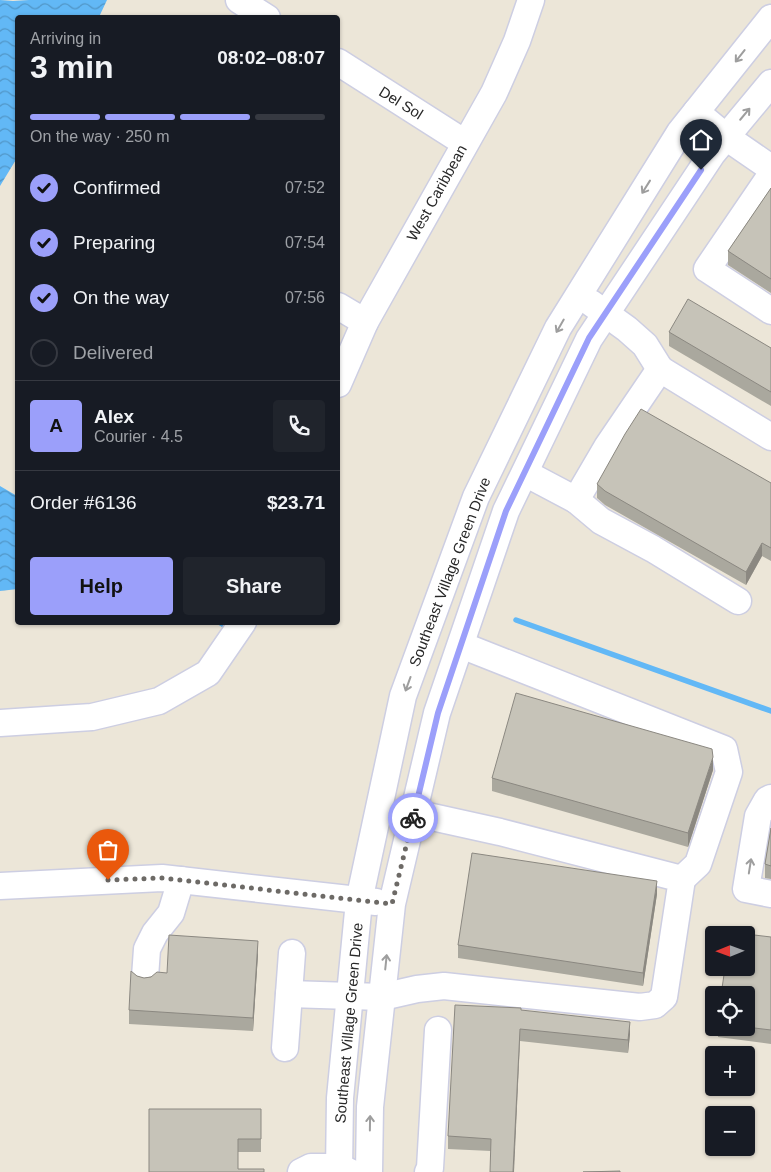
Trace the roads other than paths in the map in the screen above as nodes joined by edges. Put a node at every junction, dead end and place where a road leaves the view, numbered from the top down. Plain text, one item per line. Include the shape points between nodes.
1 (239, 0) edge
2 (531, 0) edge
3 (262, 15) edge
4 (771, 18) edge
5 (340, 63) edge
6 (771, 83) edge
7 (696, 112) junction
8 (726, 137) junction
9 (465, 143) junction
10 (771, 168) edge
11 (771, 175) edge
12 (579, 294) junction
13 (340, 307) edge
14 (771, 311) edge
15 (606, 313) junction
16 (365, 322) junction
17 (660, 369) junction
18 (340, 379) edge
19 (771, 437) edge
20 (525, 473) junction
21 (576, 500) junction
22 (738, 601) dead end
23 (241, 625) edge
24 (461, 645) junction
25 (0, 723) edge
26 (771, 798) edge
27 (414, 814) junction
28 (682, 879) junction
29 (181, 880) junction
30 (0, 886) edge
31 (771, 894) edge
32 (359, 901) junction
33 (392, 904) junction
34 (292, 952) dead end
35 (145, 977) edge
36 (289, 994) junction
37 (350, 995) junction
38 (382, 996) junction
39 (438, 1030) dead end
40 (285, 1048) dead end
41 (343, 1170) edge
42 (302, 1172) edge
43 (369, 1172) edge
44 (428, 1172) edge

1 - 3 street
2 - 9 street, West Caribbean via 494,93
4 -> 7 street, Southeast Village Green Drive
5 - 9 street, Del Sol
8 -> 6 street, Southeast Village Green Drive
7 - 8 street
7 -> 12 street, Southeast Village Green Drive via 680,132
8 - 10 street
8 - 15 street, Southeast Village Green Drive
9 - 16 street, West Caribbean
11 - 14 street via 707,268
12 - 15 street
12 -> 32 street, Southeast Village Green Drive via 558,328 476,497 403,696
13 - 16 street
15 - 17 street via 645,345
15 - 20 street, Southeast Village Green Drive via 589,338
16 - 18 street, West Caribbean
17 - 19 street
17 - 21 street
20 - 21 street
20 - 24 street, Southeast Village Green Drive via 506,511
21 - 22 street via 601,521
23 - 25 street via 208,673 159,701 92,717
24 - 27 street, Southeast Village Green Drive via 438,713
24 - 28 street via 724,749 729,772 698,864
31 -> 26 street via 746,889 758,816
27 - 28 street via 500,832
27 - 33 street, Southeast Village Green Drive
28 - 38 street via 664,997 655,1005 640,1007 444,986
29 - 30 street via 162,878
29 - 32 street
29 - 35 street via 171,913 155,933 147,950
32 - 33 street
32 - 37 street, Southeast Village Green Drive
38 -> 33 street, Southeast Village Green Drive
34 - 36 street
36 - 37 street
36 - 40 street
37 - 38 street
37 - 41 street, Southeast Village Green Drive via 340,1098
43 -> 38 street, Southeast Village Green Drive via 370,1107
39 - 44 street
41 - 42 street via 311,1167

